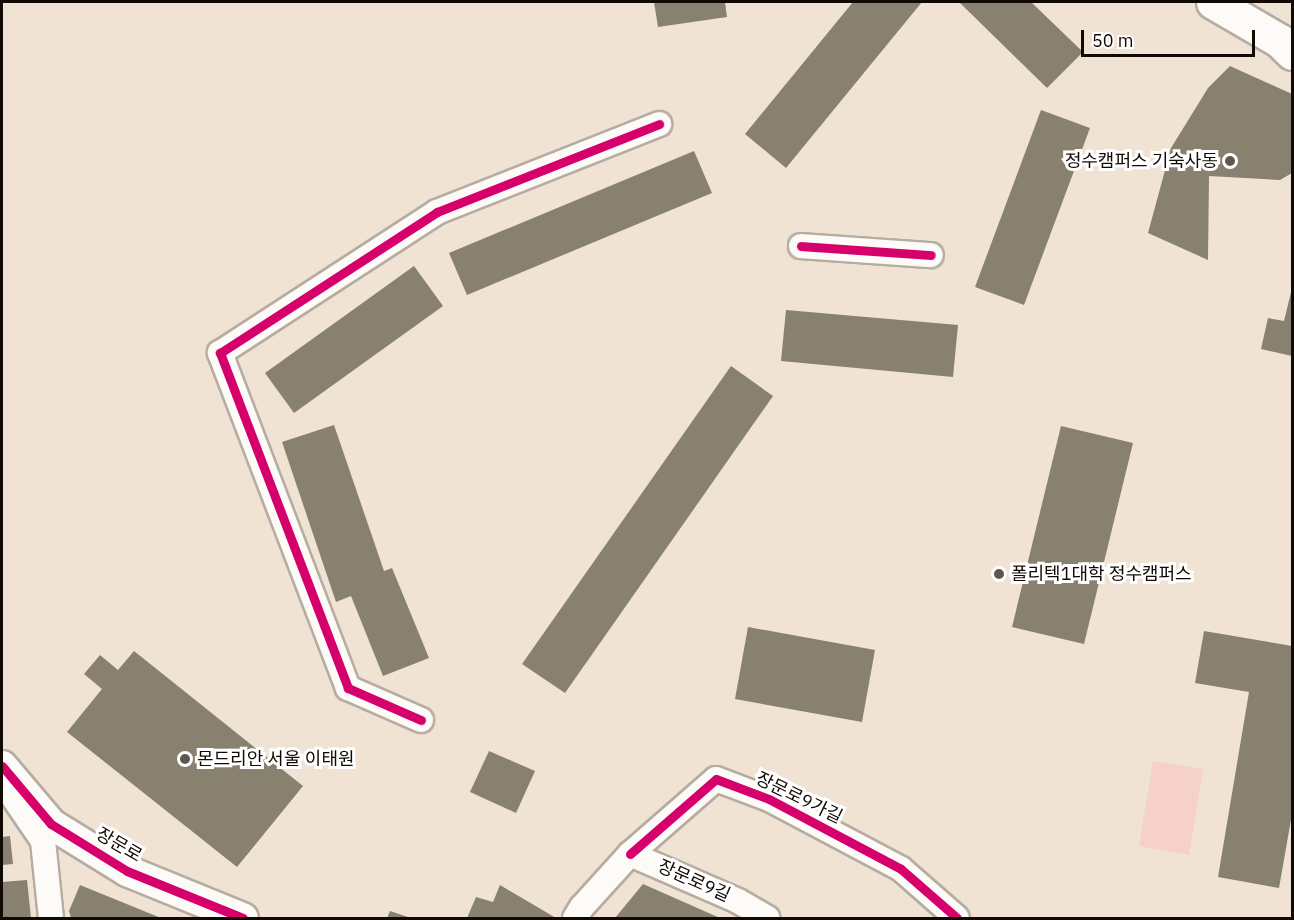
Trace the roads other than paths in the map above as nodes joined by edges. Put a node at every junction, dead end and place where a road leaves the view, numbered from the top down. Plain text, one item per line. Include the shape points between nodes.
1 (1213, 2) edge
2 (1293, 53) edge
3 (659, 124) dead end
4 (801, 246) dead end
5 (931, 255) dead end
6 (421, 720) dead end
7 (2, 766) edge
8 (2, 780) edge
9 (630, 854) junction
10 (51, 918) edge
11 (243, 918) edge
12 (575, 918) edge
13 (768, 918) edge
14 (957, 918) edge

1 - 2 main road via 1280,41
3 - 6 street via 437,212 220,353 348,688
4 - 5 street
7 - 11 street, 장문로 via 51,824 127,871
8 - 10 street via 43,841
9 - 12 street
9 - 13 street, 장문로9길
9 - 14 street, 장문로9가길 via 716,779 769,799 901,869

